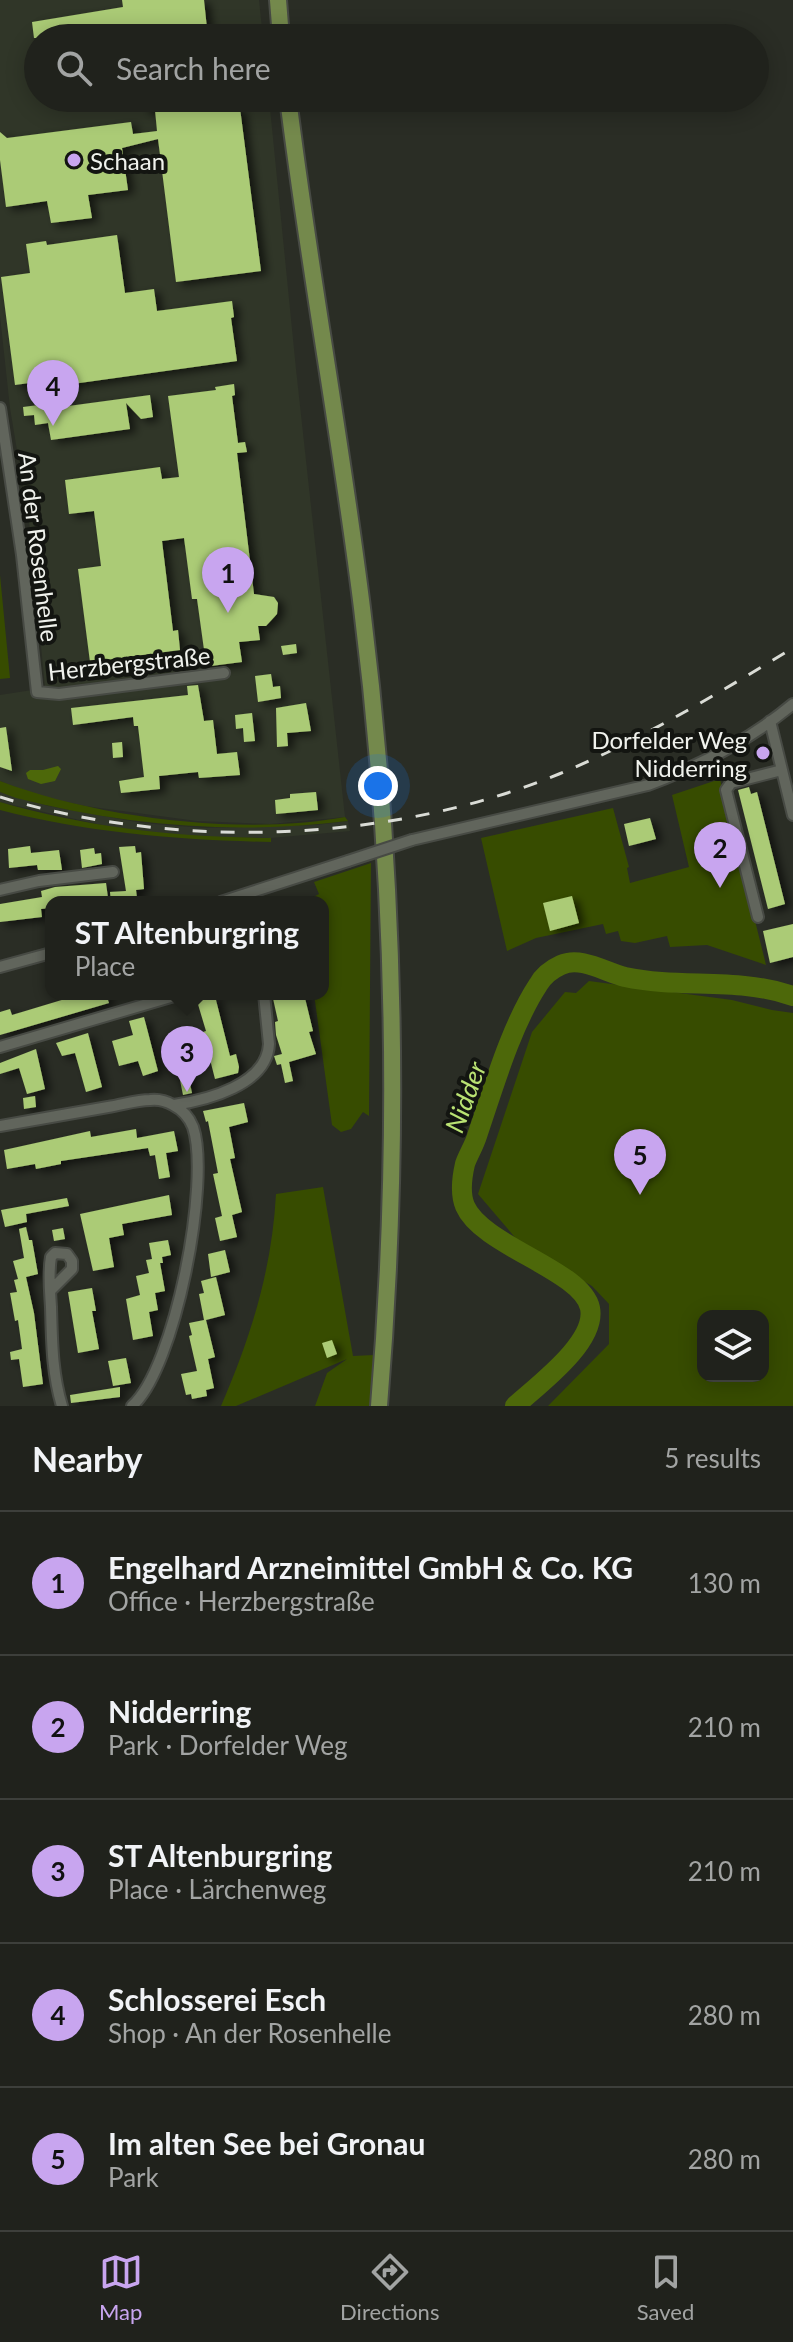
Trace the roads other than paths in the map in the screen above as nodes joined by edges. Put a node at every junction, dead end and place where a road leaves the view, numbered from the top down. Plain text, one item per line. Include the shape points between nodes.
1 (278, 0) edge
2 (280, 24) edge
3 (290, 112) edge
4 (0, 408) edge
5 (224, 673) dead end
6 (37, 692) joint
7 (793, 704) edge
8 (770, 721) junction
9 (782, 770) junction
10 (793, 788) edge
11 (793, 815) edge
12 (113, 872) dead end
13 (0, 890) edge
14 (240, 896) edge
15 (758, 917) dead end
16 (45, 955) edge
17 (0, 967) edge
18 (161, 1000) edge
19 (264, 1000) edge
20 (0, 1047) edge
21 (174, 1105) junction
22 (0, 1126) edge
23 (50, 1291) dead end
24 (62, 1406) edge
25 (132, 1406) edge
26 (379, 1406) edge

1 - 2 main road
3 - 26 main road via 363,611 380,806 391,1095
4 - 6 street, An der Rosenhelle
5 - 6 street, Herzbergstraße via 59,694
7 - 8 street
8 - 9 street
8 - 14 street, bridge via 714,755 648,785 412,840
9 - 10 street
9 - 11 street
9 - 15 street via 731,783 726,790
12 - 13 street
16 - 17 street
18 - 20 street
19 - 21 street via 268,1052 261,1067 218,1096
21 - 22 street via 149,1100
21 - 25 street via 188,1117 196,1141 188,1257 159,1365 145,1394
23 - 24 street via 54,1371

